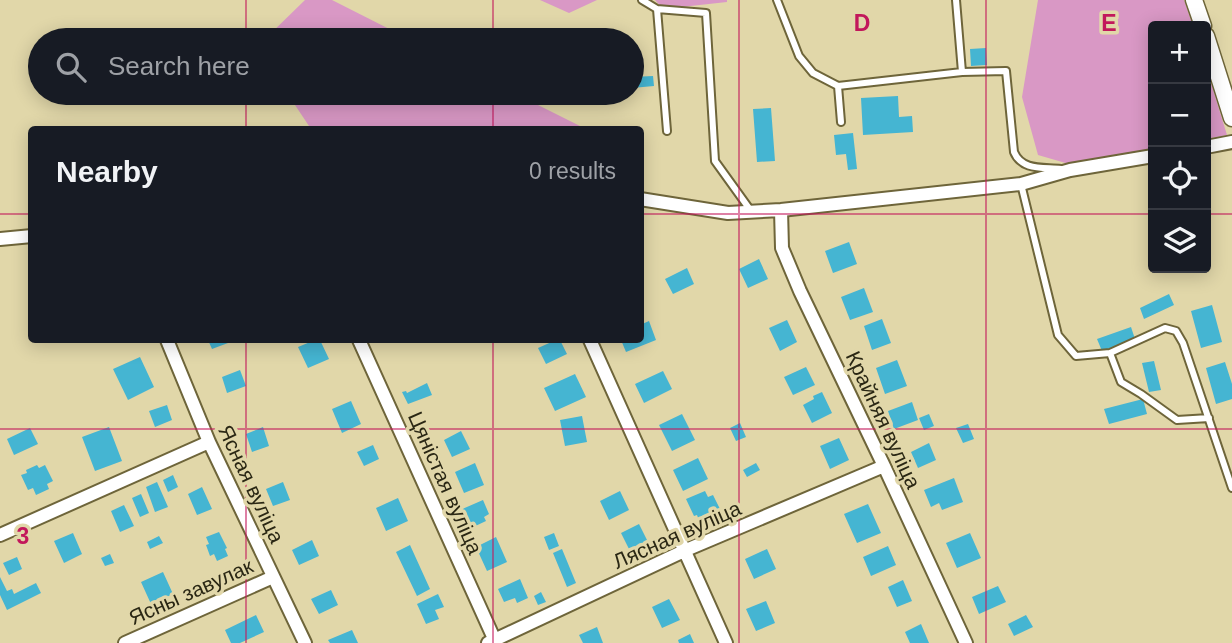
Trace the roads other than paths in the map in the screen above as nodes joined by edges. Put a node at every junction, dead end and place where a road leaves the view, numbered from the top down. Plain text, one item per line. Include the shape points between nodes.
1 (642, 0) edge
2 (777, 0) edge
3 (956, 0) edge
4 (1194, 0) edge
5 (657, 9) junction
6 (1201, 21) edge
7 (1211, 52) edge
8 (962, 72) junction
9 (838, 86) junction
10 (1232, 118) edge
11 (841, 122) dead end
12 (667, 131) dead end
13 (1232, 142) edge
14 (1211, 146) edge
15 (1148, 157) edge
16 (1070, 170) junction
17 (1021, 184) junction
18 (644, 200) edge
19 (781, 210) junction
20 (752, 212) junction
21 (28, 236) edge
22 (0, 239) edge
23 (168, 343) edge
24 (360, 343) edge
25 (591, 343) edge
26 (1110, 353) junction
27 (1209, 418) junction
28 (209, 442) junction
29 (884, 466) junction
30 (1232, 488) edge
31 (0, 535) edge
32 (686, 550) junction
33 (273, 577) junction
34 (493, 642) edge
35 (125, 643) edge
36 (305, 643) edge
37 (726, 643) edge
38 (966, 643) edge

1 - 5 lane
2 - 9 lane via 799,56 813,73
3 - 8 lane
4 - 6 main road
5 - 12 lane
5 - 20 lane via 706,13 715,161
7 - 10 main road
8 - 9 lane
8 - 16 lane via 1006,71 1018,161
9 - 11 lane
13 - 14 street
15 - 16 street
16 - 17 street
17 - 19 street
17 - 26 lane via 1058,335 1076,355
18 - 20 street via 728,213
19 - 20 street
19 - 29 street, Крайняя вуліца via 786,259
21 - 22 street
23 - 28 street, Ясная вуліца
24 - 34 street, Цяністая вуліца
25 - 32 street
26 - 27 lane via 1121,382 1177,420
26 - 27 lane via 1165,328 1176,331
27 - 30 lane
28 - 31 street
28 - 33 street, Ясная вуліца
29 - 32 street, Лясная вуліца
29 - 38 street, Крайняя вуліца
32 - 34 street, Лясная вуліца
32 - 37 street
33 - 35 street, Ясны завулак
33 - 36 street, Ясная вуліца

